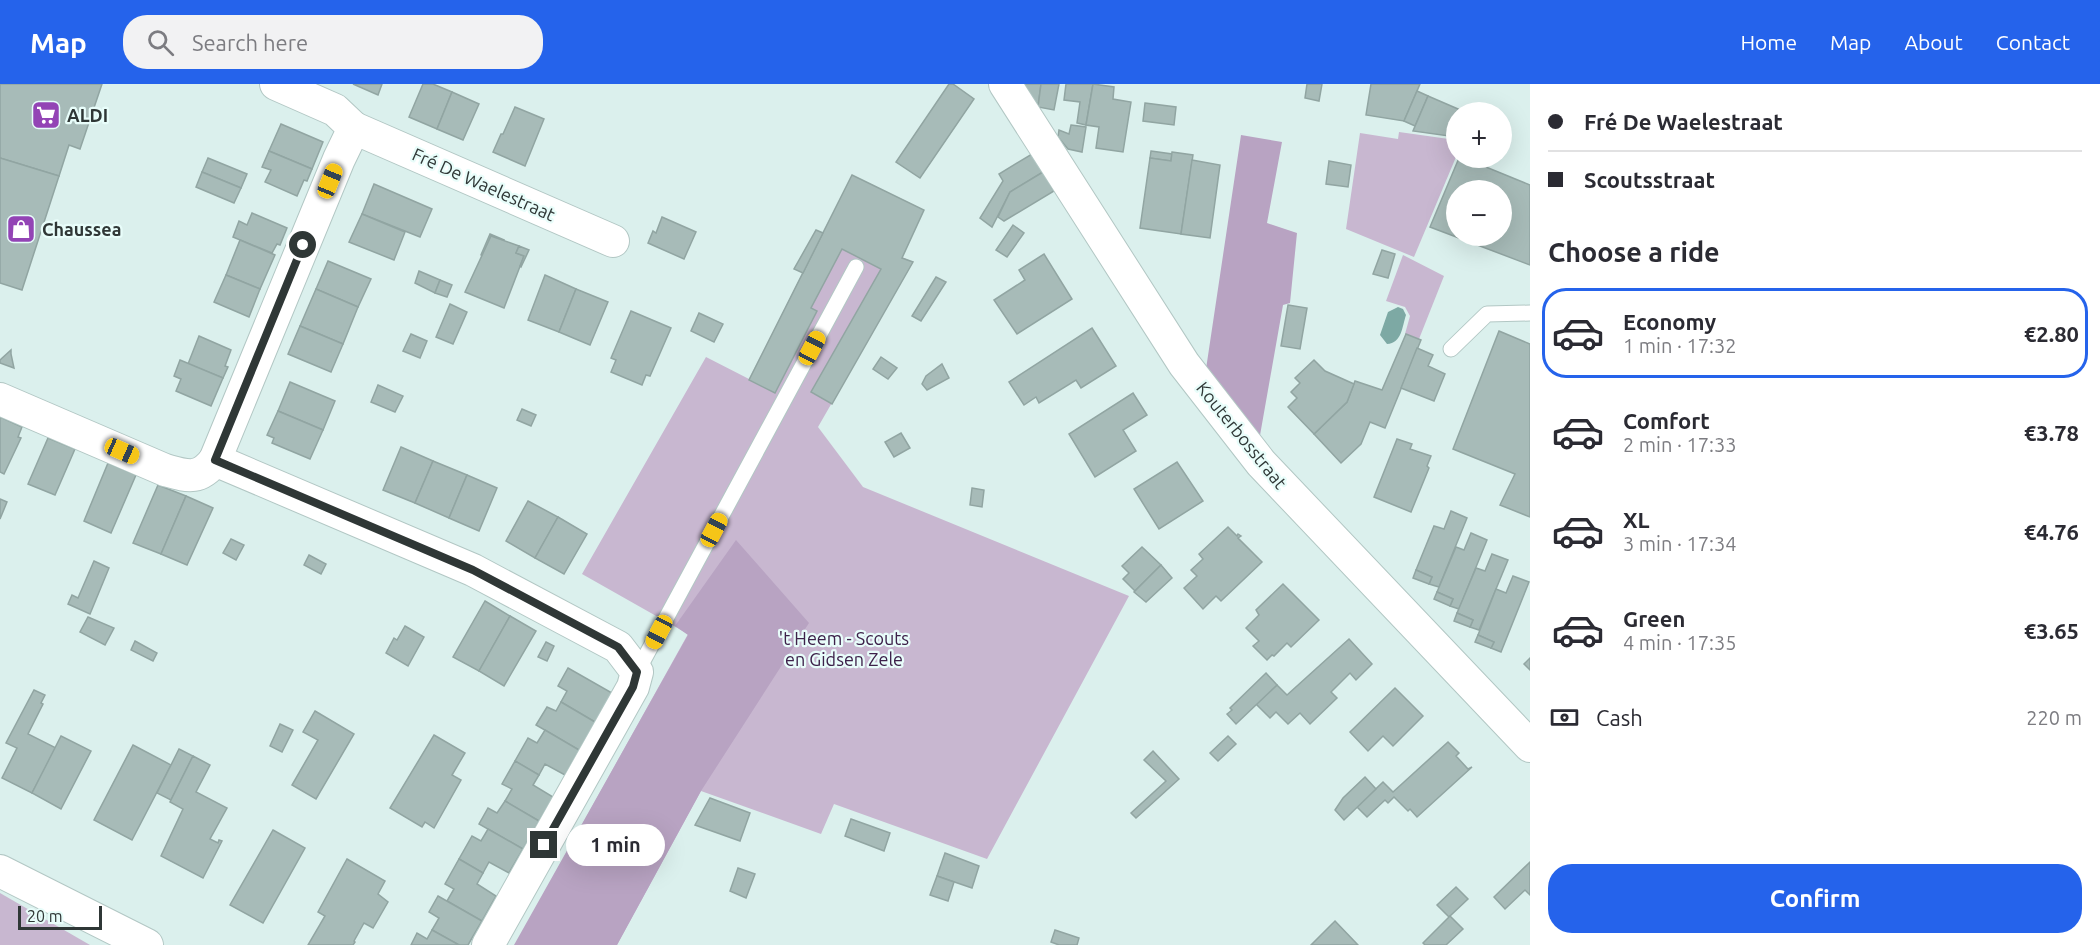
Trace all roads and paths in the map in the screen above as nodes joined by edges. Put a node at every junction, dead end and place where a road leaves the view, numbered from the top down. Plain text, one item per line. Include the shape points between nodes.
1 (276, 84) edge
2 (1005, 84) edge
3 (354, 128) junction
4 (613, 241) dead end
5 (856, 267) dead end
6 (1530, 312) edge
7 (1450, 349) dead end
8 (0, 399) edge
9 (215, 460) junction
10 (637, 672) junction
11 (1530, 746) edge
12 (0, 871) edge
13 (147, 945) edge
14 (488, 945) edge

1 - 3 street, Fré De Waelestraat via 335,110
2 - 11 street, Kouterbosstraat via 1184,364 1261,463
3 - 4 street, Fré De Waelestraat
3 - 9 street
5 - 10 lane
6 - 7 lane via 1487,314
8 - 9 street via 165,470 189,476 206,471
9 - 10 street via 473,570 618,647
10 - 14 street via 633,687
12 - 13 street

